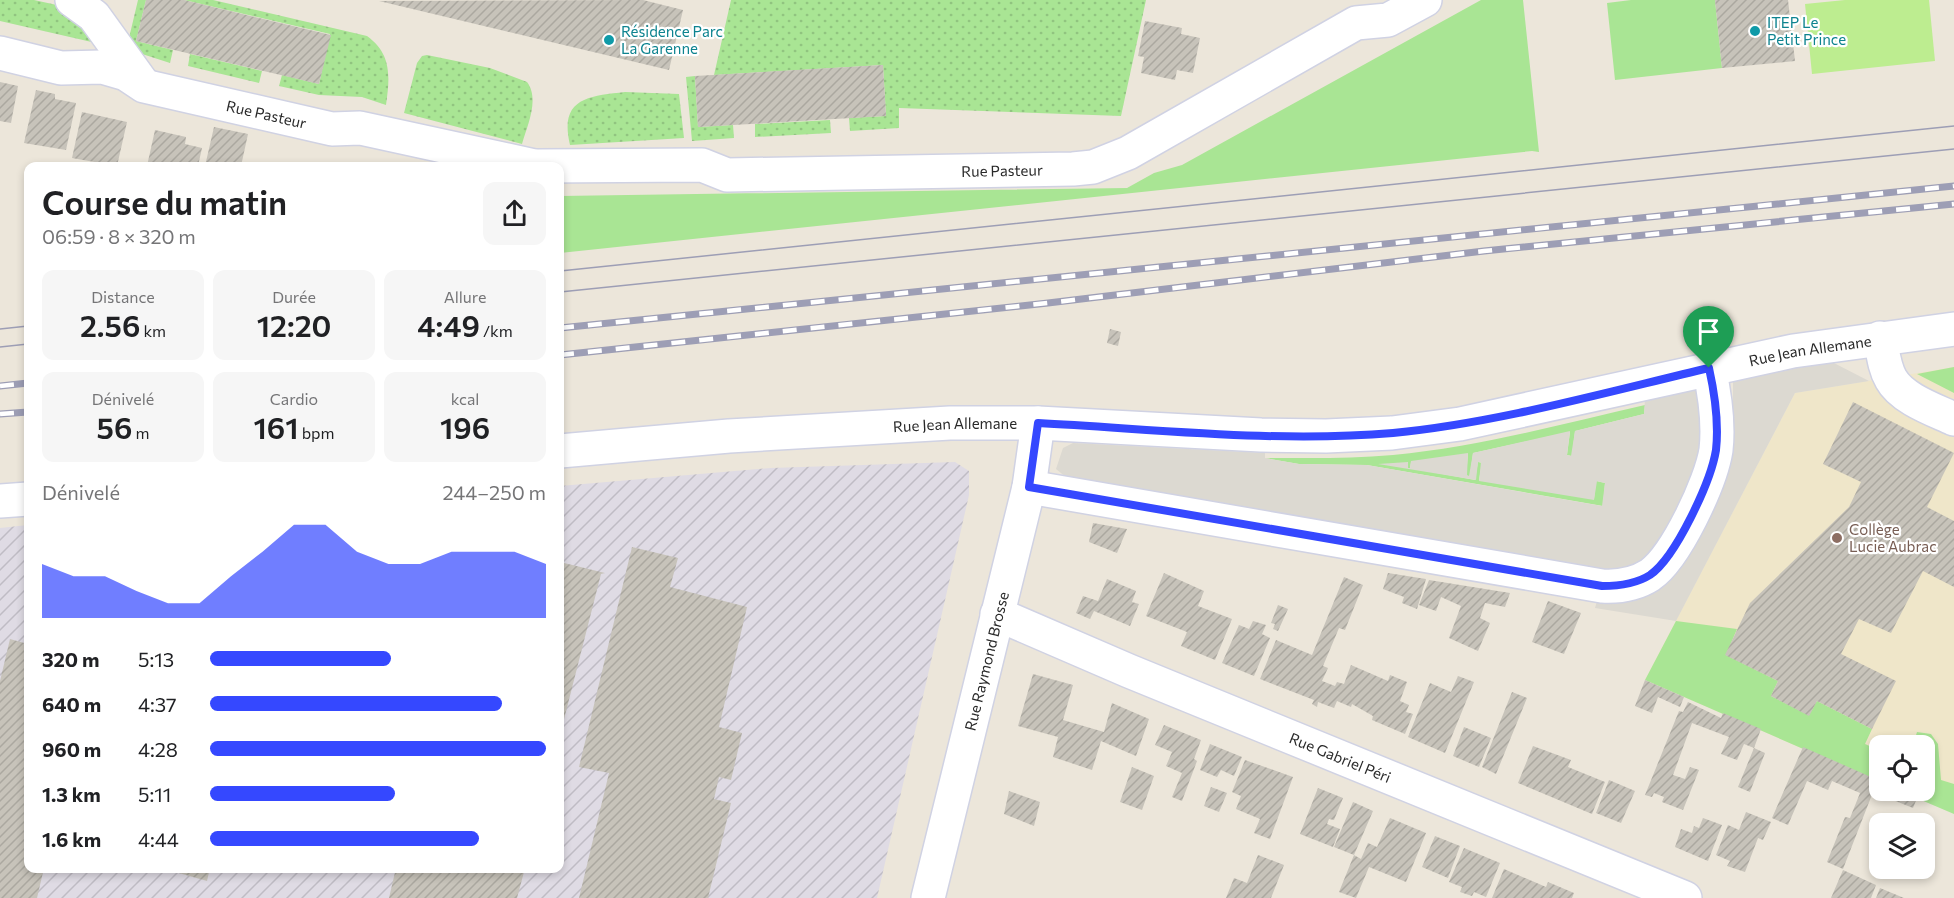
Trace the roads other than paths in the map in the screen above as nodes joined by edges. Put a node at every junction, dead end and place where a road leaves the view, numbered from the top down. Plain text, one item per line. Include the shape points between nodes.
1 (72, 0) edge
2 (1425, 0) edge
3 (0, 53) edge
4 (144, 86) junction
5 (518, 162) edge
6 (564, 166) edge
7 (1954, 329) edge
8 (1880, 338) junction
9 (1709, 368) junction
10 (1954, 419) edge
11 (1038, 423) junction
12 (564, 451) edge
13 (1029, 487) junction
14 (24, 499) edge
15 (0, 501) edge
16 (997, 614) junction
17 (928, 898) edge
18 (1686, 898) edge

1 - 4 street via 94,16
2 - 6 street, Rue Pasteur via 1388,20 1356,24 1128,153 1093,166 727,175 702,165
3 - 4 street, Rue Pasteur via 61,68 102,67 126,74
4 - 5 street, Rue Pasteur via 332,129 360,128
7 - 8 street, Rue Jean Allemane
8 - 9 street, Rue Jean Allemane
8 - 10 street via 1893,383 1907,395
9 - 11 street, Rue Jean Allemane via 1460,424 1392,433 1261,435
9 - 13 street via 1716,439 1709,472 1689,519 1659,567 1641,580 1624,585 1602,586
11 - 12 street, Rue Jean Allemane via 950,423
11 - 13 street, Rue Raymond Brosse
13 - 16 street, Rue Raymond Brosse
14 - 15 street
16 - 17 street, Rue Raymond Brosse
16 - 18 street, Rue Gabriel Péri

